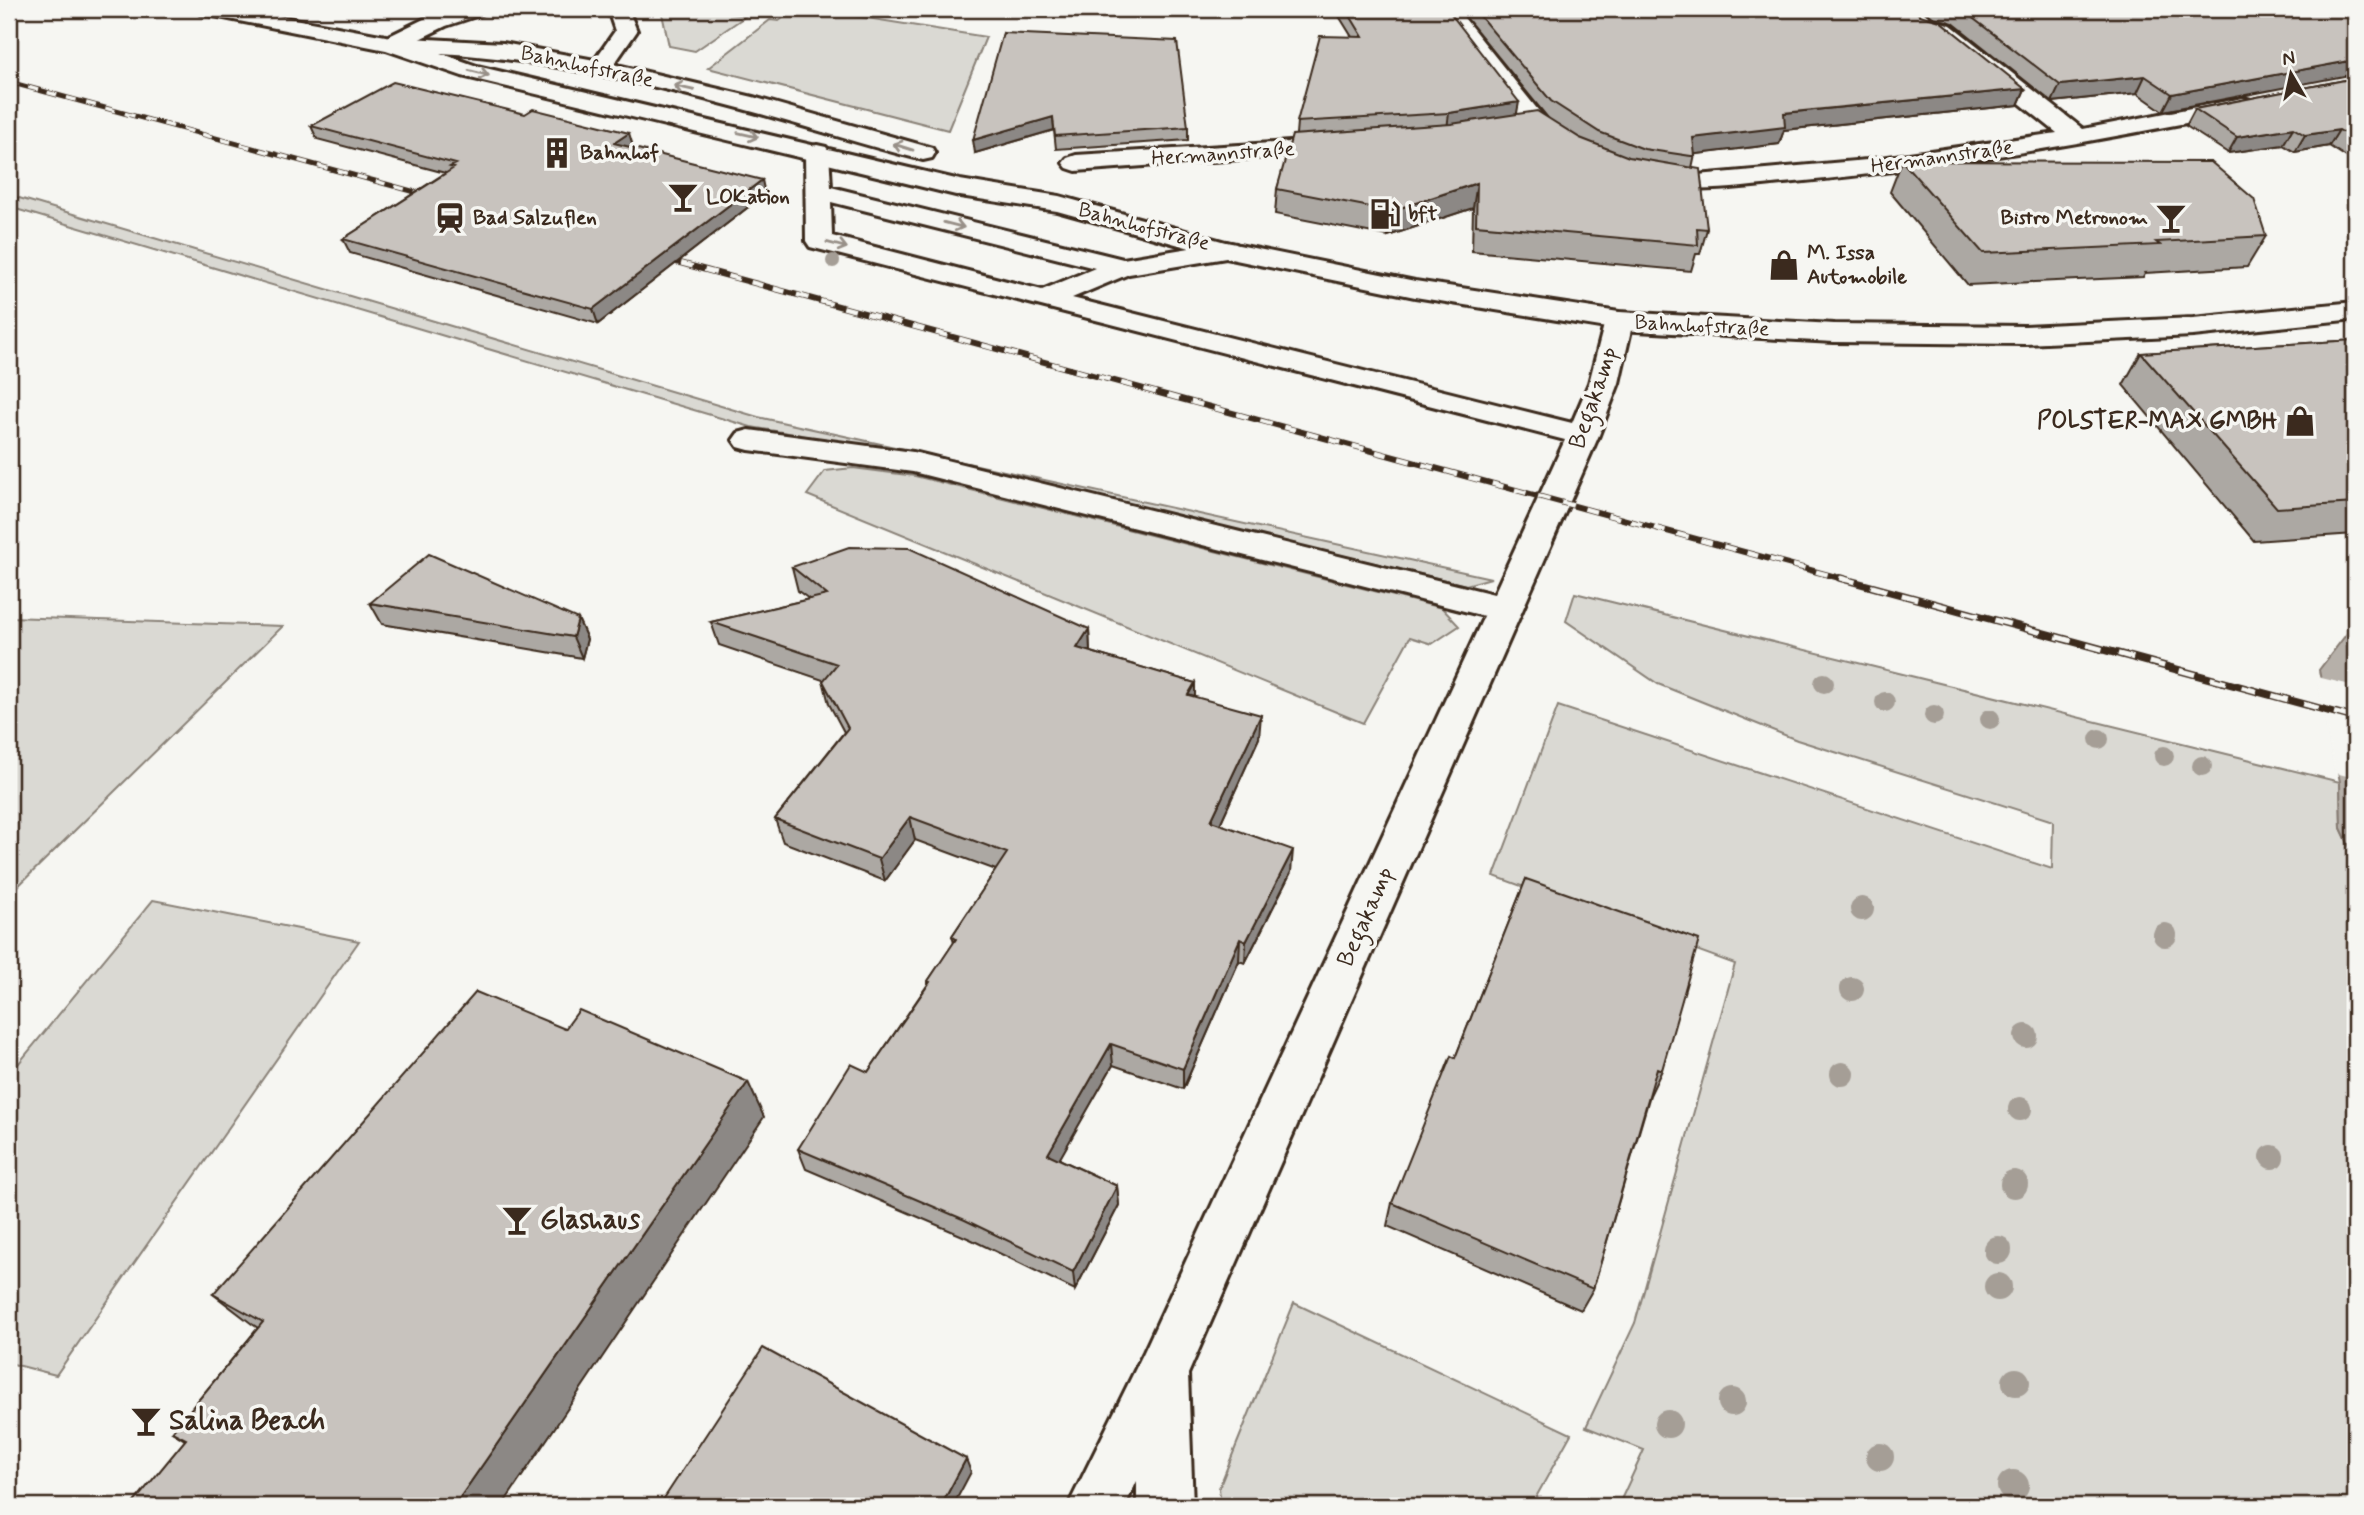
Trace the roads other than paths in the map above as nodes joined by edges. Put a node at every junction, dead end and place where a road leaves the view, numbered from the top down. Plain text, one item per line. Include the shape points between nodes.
1 (209, 9) edge
2 (474, 9) edge
3 (613, 9) edge
4 (1446, 9) edge
5 (1906, 9) edge
6 (391, 44) junction
7 (600, 68) junction
8 (2269, 99) edge
9 (1537, 125) junction
10 (1511, 129) edge
11 (2078, 137) junction
12 (1364, 145) edge
13 (817, 152) junction
14 (1586, 156) edge
15 (1076, 163) dead end
16 (1633, 174) edge
17 (816, 191) junction
18 (1059, 204) junction
19 (1226, 250) junction
20 (1123, 267) junction
21 (1044, 299) junction
22 (2355, 311) edge
23 (1619, 321) junction
24 (1583, 435) junction
25 (749, 440) dead end
26 (1504, 609) junction
27 (1163, 1371) junction
28 (1096, 1506) edge
29 (1165, 1506) edge

1 - 6 main road, Bahnhofstraße
2 - 6 main road
3 - 7 main road via 620,13 626,31
4 - 9 main road
5 - 11 main road via 1924,24 1943,30
6 - 7 main road, Bahnhofstraße via 503,50
6 -> 13 main road, Bahnhofstraße via 470,71
18 -> 7 main road, Bahnhofstraße via 975,169 850,131
8 - 11 main road, Hermannstraße
9 - 10 main road
9 - 14 main road
11 - 16 main road, Hermannstraße via 1867,168 1686,184
12 - 15 main road, Hermannstraße
13 - 17 main road
13 - 18 main road, Bahnhofstraße via 960,188
17 -> 20 main road
17 -> 21 main road via 819,241
18 - 19 main road, Bahnhofstraße
19 - 20 main road
19 - 23 main road, Bahnhofstraße via 1415,289
20 - 21 main road
21 - 24 main road
22 - 23 main road, Bahnhofstraße via 2193,327 2025,335 1835,334
23 - 24 main road, Begakamp via 1604,383
24 - 26 main road, Begakamp
25 - 26 main road via 912,462
26 - 27 main road, Begakamp
27 - 28 main road, Begakamp
27 - 29 main road

